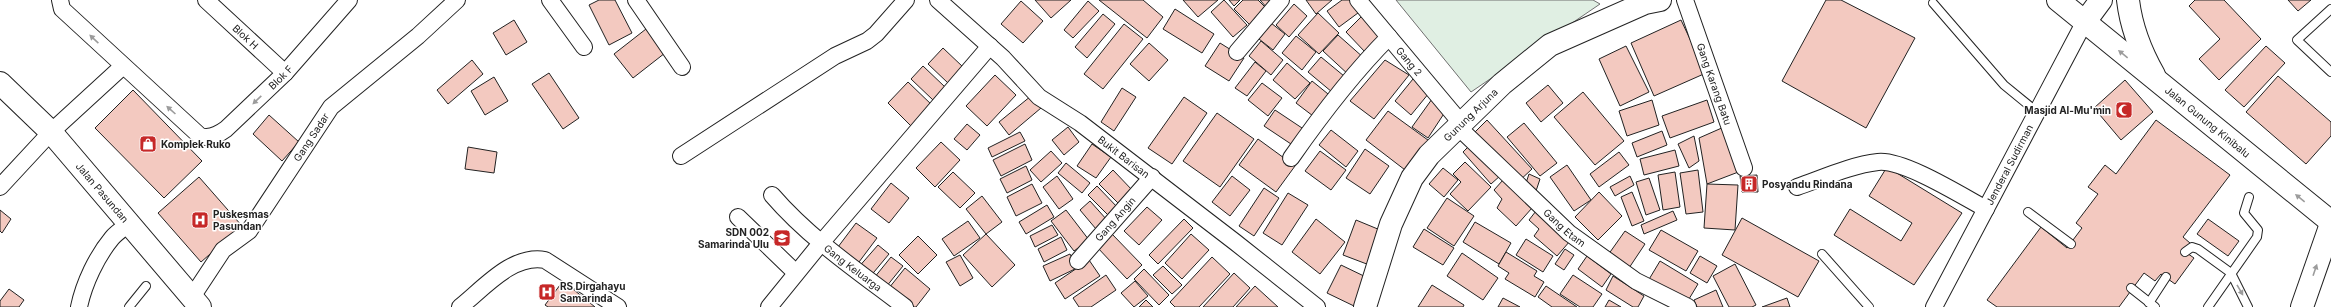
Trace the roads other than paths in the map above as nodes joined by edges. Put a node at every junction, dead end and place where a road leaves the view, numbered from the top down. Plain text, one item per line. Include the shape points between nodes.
1 (60, 0) edge
2 (349, 0) edge
3 (457, 0) edge
4 (550, 0) edge
5 (636, 0) edge
6 (906, 0) edge
7 (938, 0) edge
8 (1281, 0) edge
9 (1358, 0) edge
10 (1685, 0) edge
11 (2058, 0) edge
12 (2101, 0) edge
13 (2128, 0) edge
14 (1649, 1) edge
15 (215, 3) edge
16 (1933, 3) dead end
17 (2331, 8) edge
18 (2084, 23) junction
19 (1389, 37) junction
20 (990, 46) junction
21 (584, 47) dead end
22 (1237, 52) dead end
23 (123, 66) junction
24 (682, 67) dead end
25 (2331, 72) edge
26 (285, 73) junction
27 (0, 83) edge
28 (2159, 83) junction
29 (2037, 112) junction
30 (1459, 124) junction
31 (51, 132) junction
32 (681, 156) dead end
33 (1292, 158) dead end
34 (1744, 168) dead end
35 (1152, 177) junction
36 (0, 187) edge
37 (1797, 187) dead end
38 (772, 195) dead end
39 (2249, 197) dead end
40 (1986, 209) junction
41 (2028, 212) dead end
42 (738, 217) dead end
43 (2331, 223) edge
44 (129, 224) junction
45 (821, 243) junction
46 (2071, 244) dead end
47 (2185, 252) dead end
48 (1822, 254) dead end
49 (1078, 261) dead end
50 (796, 273) junction
51 (2231, 273) junction
52 (2166, 277) dead end
53 (146, 286) dead end
54 (2131, 288) dead end
55 (196, 302) edge
56 (2152, 305) edge
57 (79, 307) edge
58 (129, 307) edge
59 (460, 307) edge
60 (618, 307) edge
61 (769, 307) edge
62 (905, 307) edge
63 (1317, 307) edge
64 (1365, 307) edge
65 (1688, 307) edge
66 (1869, 307) edge
67 (1934, 307) edge
68 (2208, 307) edge
69 (2248, 307) edge
70 (2302, 307) edge

23 -> 1 street via 62,9
2 - 26 street, Blok F
3 - 55 street, Gang Sadar via 418,36 331,106 249,231 223,250
4 - 21 street
5 - 24 street
6 - 32 street via 867,41 835,56
7 - 20 street, Bukit Barisan
8 - 22 street
9 - 19 street, Gang 2
10 - 34 street, Gang Karang Batu
11 - 18 main road, Jalan Gunung Kinibalu
12 - 18 main road
13 - 28 main road via 2129,12 2143,55
14 - 30 main road, Gunung Arjuna via 1550,46 1502,84
15 - 26 street, Blok H
16 - 29 lane via 2004,85
17 - 25 lane via 2297,40
28 -> 18 main road, Jalan Gunung Kinibalu
18 - 29 street, Jenderal Sudirman
19 - 30 street, Gang 2
19 - 33 street via 1355,72
20 - 35 street, Bukit Barisan via 1039,97 1080,123
20 - 45 street
26 -> 23 street, Blok F via 226,129 210,137 200,136
23 - 31 street
27 - 31 main road, Jalan Pasundan
43 -> 28 main road, Jalan Gunung Kinibalu
29 - 40 street, Jenderal Sudirman
30 - 64 main road, Gunung Arjuna via 1429,155 1412,178 1390,224
30 - 65 street, Gang Etam via 1569,233 1636,281
31 - 36 street
31 - 44 main road, Jalan Pasundan
35 - 49 street, Gang Angin
35 - 63 street, Bukit Barisan
37 - 40 street via 1873,163 1897,164
38 - 45 street, Gang Keluarga via 790,217
39 - 51 lane via 2244,213 2258,230 2257,237
40 - 67 street, Jenderal Sudirman
41 - 46 lane
42 - 50 street
70 -> 43 main road
44 - 55 main road, Jalan Pasundan
44 - 57 street via 112,237 94,266
45 - 50 street
45 - 62 street, Gang Keluarga
47 - 51 lane via 2192,247 2198,249
48 - 66 lane
50 - 61 street
51 - 68 lane
51 -> 69 lane
52 - 56 lane
53 - 58 lane
54 - 56 lane
59 - 60 street via 514,264 533,258 545,260

